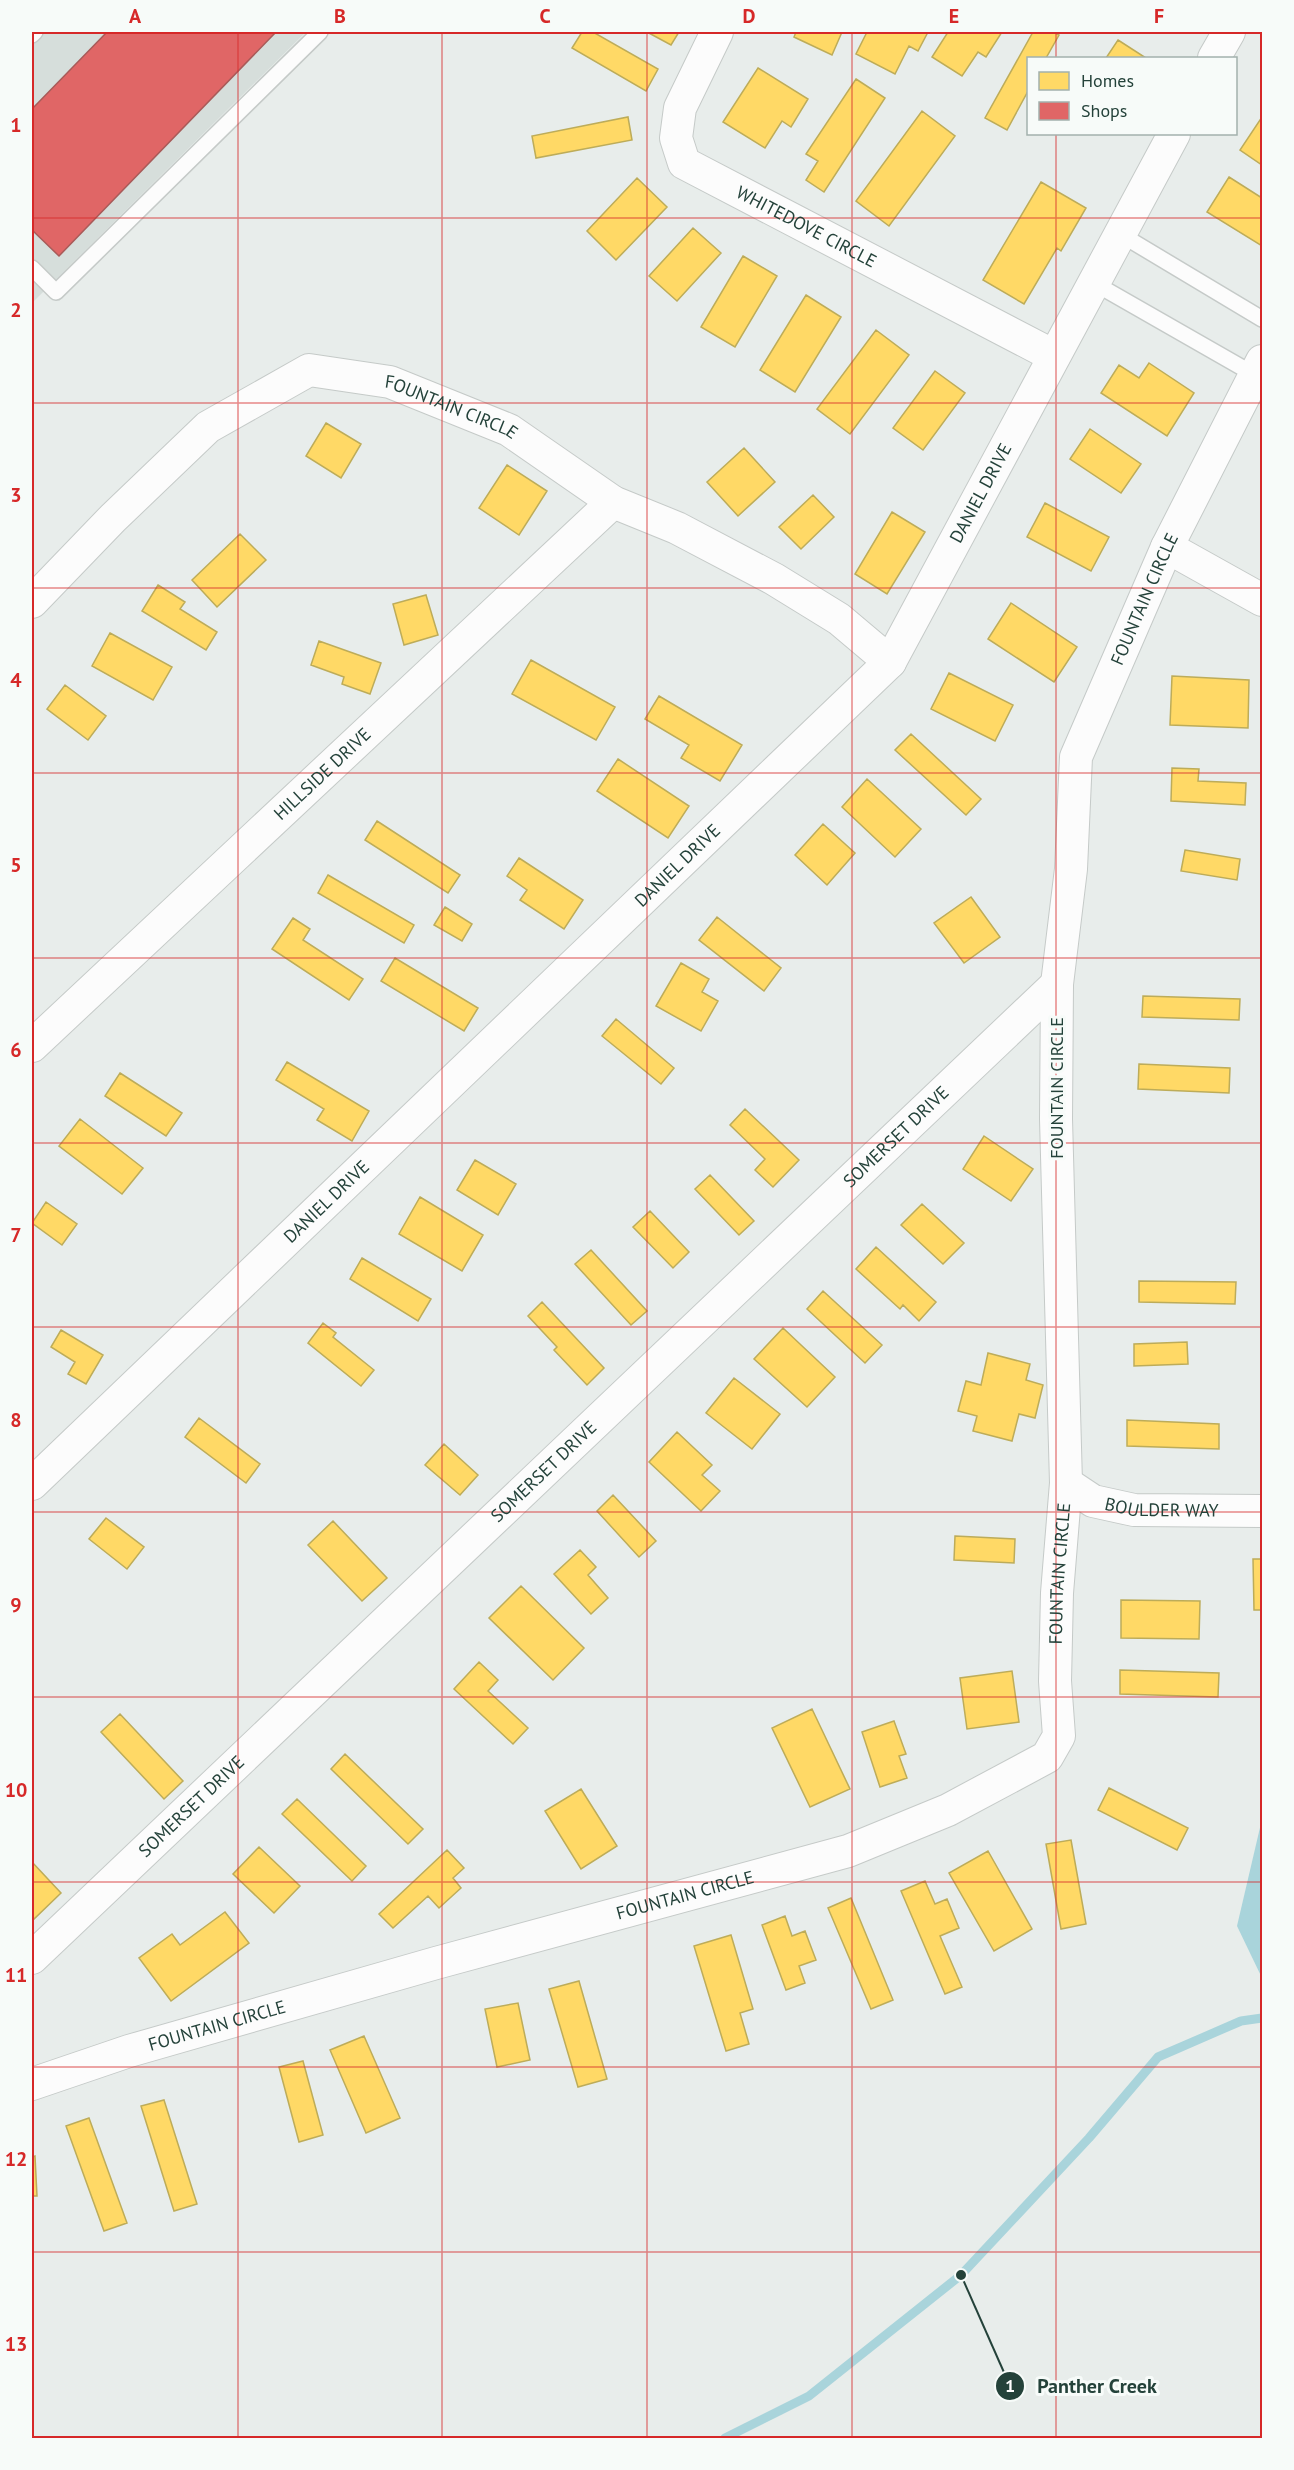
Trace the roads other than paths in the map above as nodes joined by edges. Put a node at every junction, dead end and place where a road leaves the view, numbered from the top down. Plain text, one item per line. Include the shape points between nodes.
1 (35, 32) edge
2 (321, 32) edge
3 (717, 32) edge
4 (1229, 32) edge
5 (32, 35) edge
6 (1215, 57) edge
7 (1173, 135) edge
8 (1120, 234) junction
9 (32, 268) edge
10 (1094, 283) junction
11 (1263, 319) edge
12 (1054, 356) junction
13 (1259, 368) edge
14 (613, 502) junction
15 (1167, 547) junction
16 (1263, 600) edge
17 (32, 602) edge
18 (890, 662) junction
19 (1057, 984) junction
20 (32, 1046) edge
21 (32, 1484) edge
22 (1066, 1484) junction
23 (1263, 1511) edge
24 (32, 1958) edge
25 (32, 2084) edge

1 - 5 lane
2 - 9 lane via 56,292
3 - 12 street, WHITEDOVE CIRCLE via 680,108 676,138 684,163
4 - 6 street
7 - 8 street, DANIEL DRIVE
8 - 10 street, DANIEL DRIVE
8 - 11 lane
10 - 12 street, DANIEL DRIVE
10 - 13 lane
12 - 18 street, DANIEL DRIVE
13 - 15 street, FOUNTAIN CIRCLE
14 - 17 street, FOUNTAIN CIRCLE via 508,430 390,382 309,370 208,427
14 - 18 street, FOUNTAIN CIRCLE via 677,528 774,579 839,619
14 - 20 street, HILLSIDE DRIVE
15 - 16 street
15 - 19 street, FOUNTAIN CIRCLE via 1076,757 1071,869
18 - 21 street, DANIEL DRIVE
19 - 22 street, FOUNTAIN CIRCLE via 1056,1119
19 - 24 street, SOMERSET DRIVE
22 - 23 street, BOULDER WAY via 1093,1501 1134,1510
22 - 25 street, FOUNTAIN CIRCLE via 1055,1681 1059,1736 1047,1757 948,1809 848,1851 436,1963 129,2051

